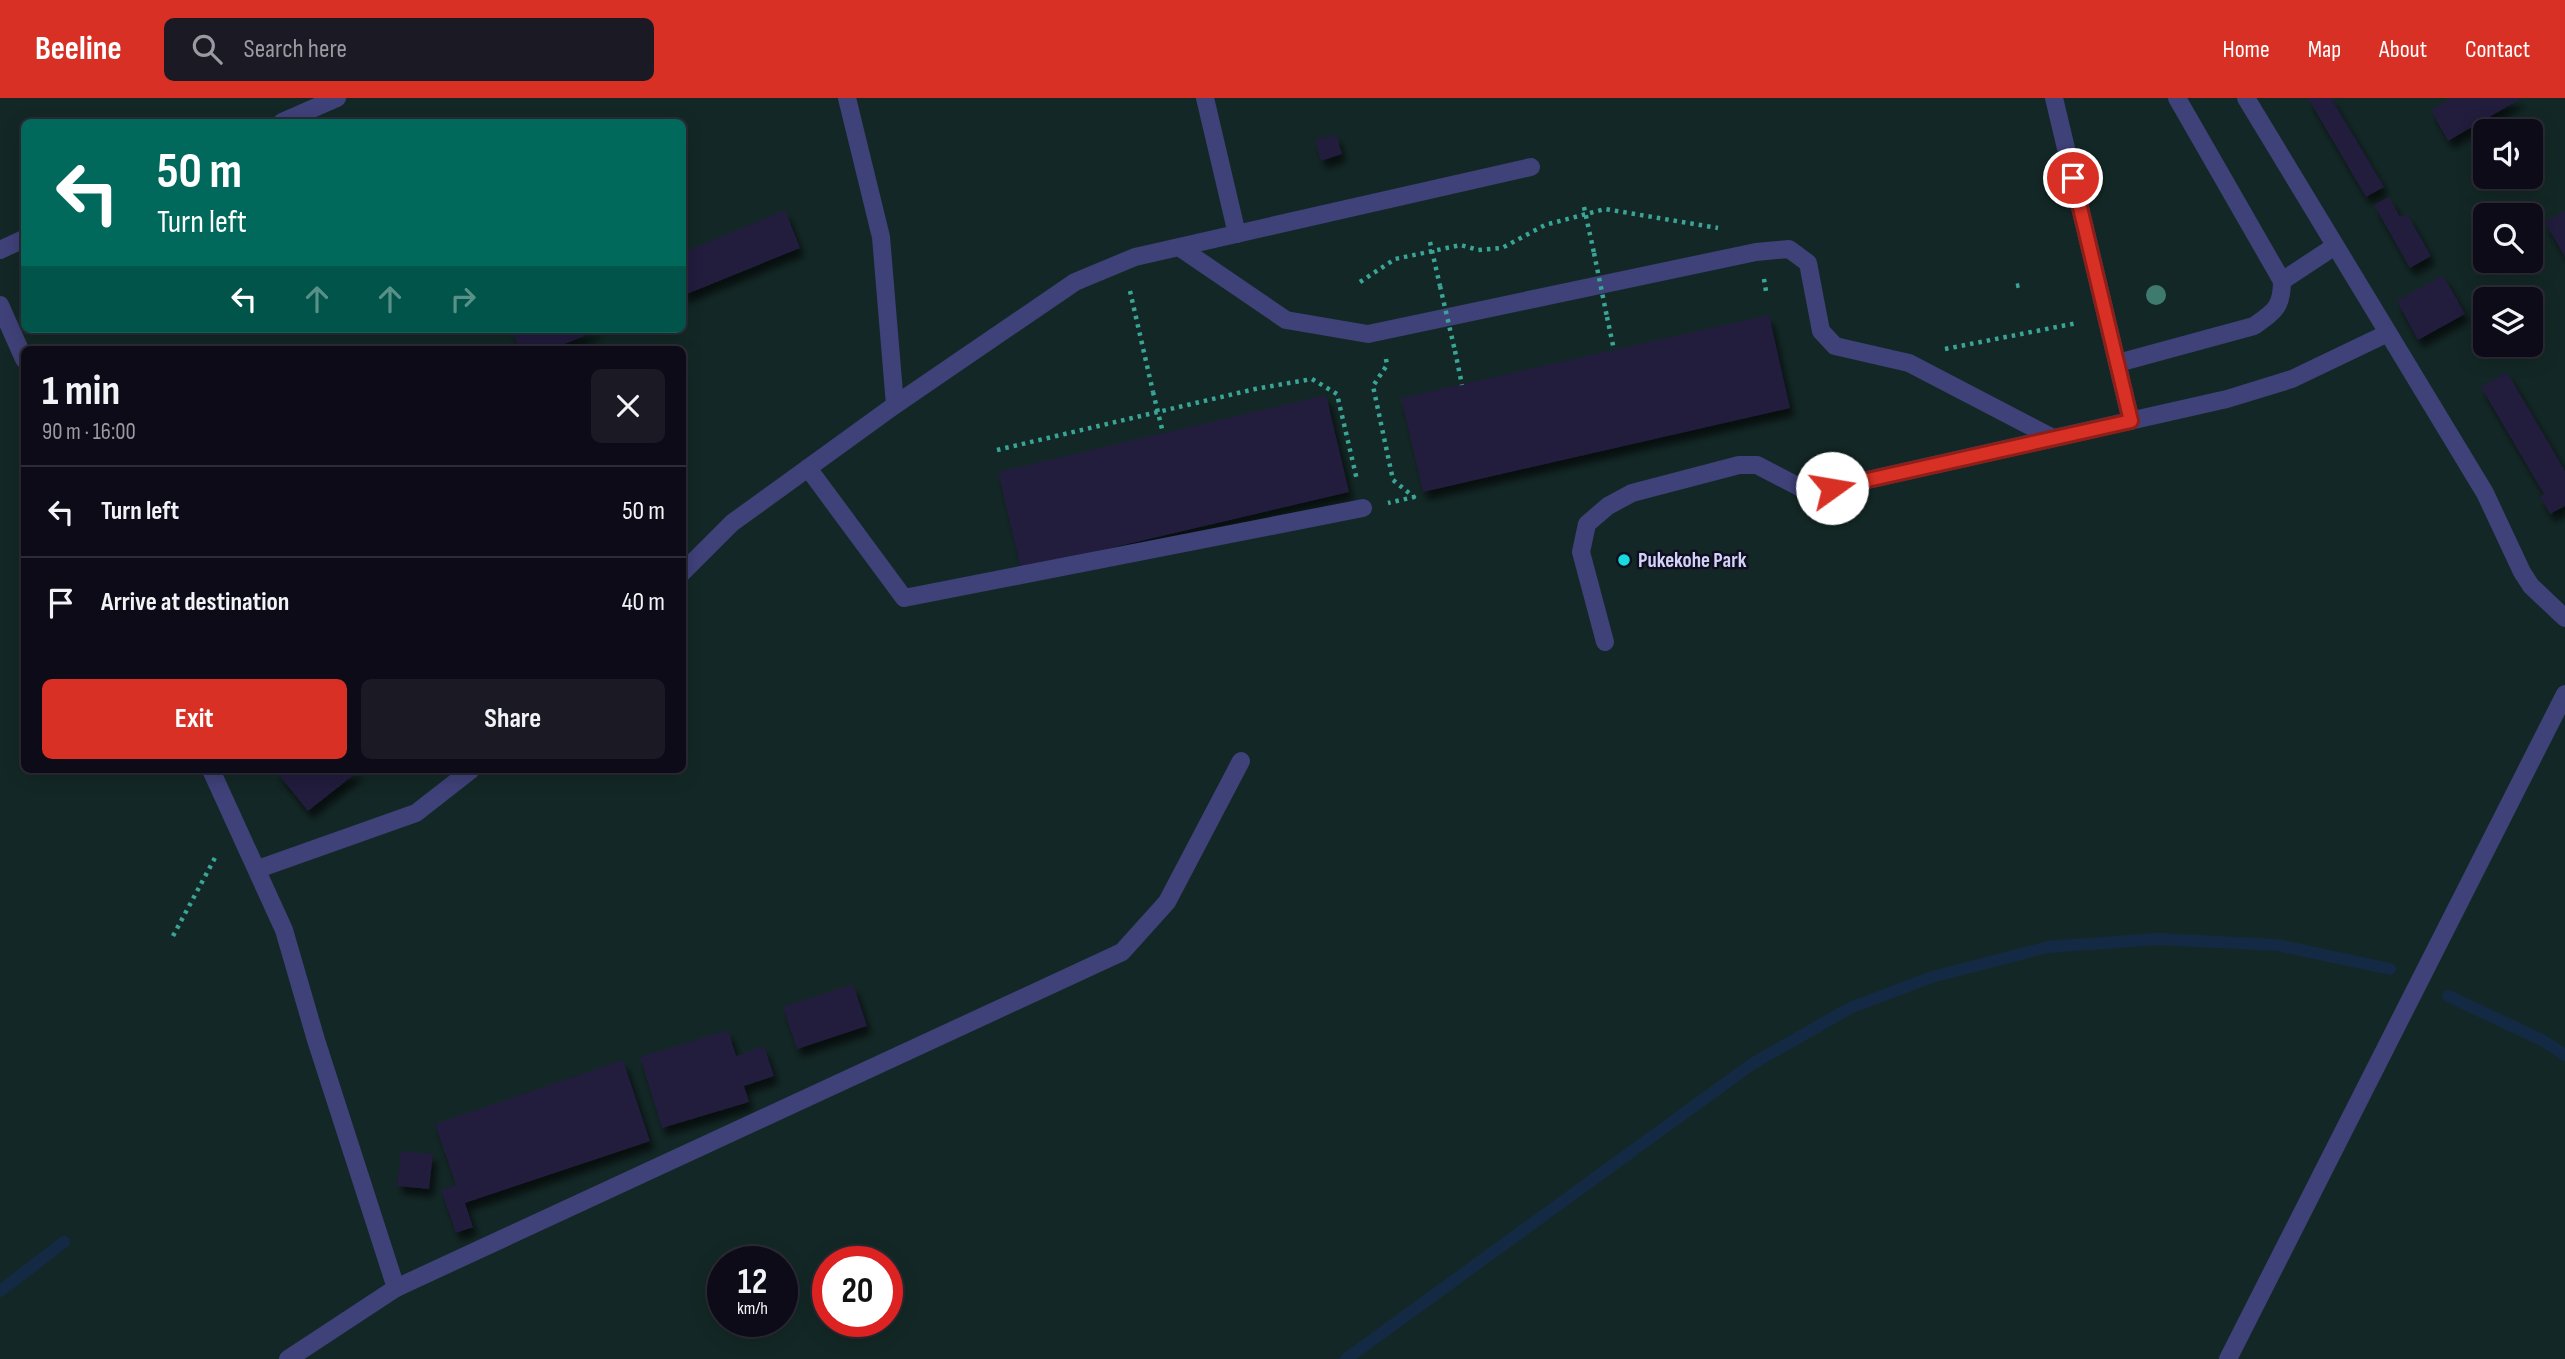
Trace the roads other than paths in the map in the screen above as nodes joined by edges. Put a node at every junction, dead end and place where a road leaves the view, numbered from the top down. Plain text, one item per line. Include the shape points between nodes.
1 (337, 98) edge
2 (847, 98) edge
3 (1205, 98) edge
4 (2054, 98) edge
5 (2177, 98) edge
6 (2246, 98) edge
7 (289, 119) edge
8 (1531, 166) dead end
9 (1237, 234) junction
10 (21, 240) edge
11 (2335, 246) junction
12 (1179, 247) junction
13 (0, 250) edge
14 (2282, 281) junction
15 (0, 305) edge
16 (2388, 333) junction
17 (21, 352) edge
18 (2118, 363) junction
19 (895, 405) junction
20 (2131, 421) junction
21 (2053, 438) junction
22 (808, 468) junction
23 (1363, 508) road end
24 (686, 569) edge
25 (2565, 618) edge
26 (1605, 642) dead end
27 (2565, 694) edge
28 (1241, 761) dead end
29 (212, 773) edge
30 (467, 773) edge
31 (258, 869) junction
32 (396, 1288) junction
33 (288, 1359) edge
34 (2228, 1359) edge

1 - 7 lane
2 - 19 lane via 881,237
3 - 9 lane
4 - 18 lane
5 - 14 lane
6 - 11 lane
8 - 9 lane
9 - 12 lane
10 - 13 lane
11 - 14 lane
11 - 16 lane
12 - 19 lane via 1135,257 1074,282
12 - 21 lane via 1286,320 1368,334 1756,252 1789,249 1808,263 1821,331 1835,346 1909,363
14 - 18 lane via 2282,300 2254,326
15 - 17 lane
16 - 20 lane via 2292,379
16 - 25 lane via 2485,493 2522,572
18 - 20 lane
19 - 22 lane
20 - 21 lane
21 - 26 lane via 1832,488 1803,489 1757,465 1739,465 1632,492 1587,524 1581,552
22 - 23 lane via 904,598
22 - 24 lane via 732,523
27 - 34 lane
28 - 32 lane via 1167,902 1122,952
29 - 31 lane
30 - 31 lane via 416,813
31 - 32 lane via 284,930
32 - 33 lane

